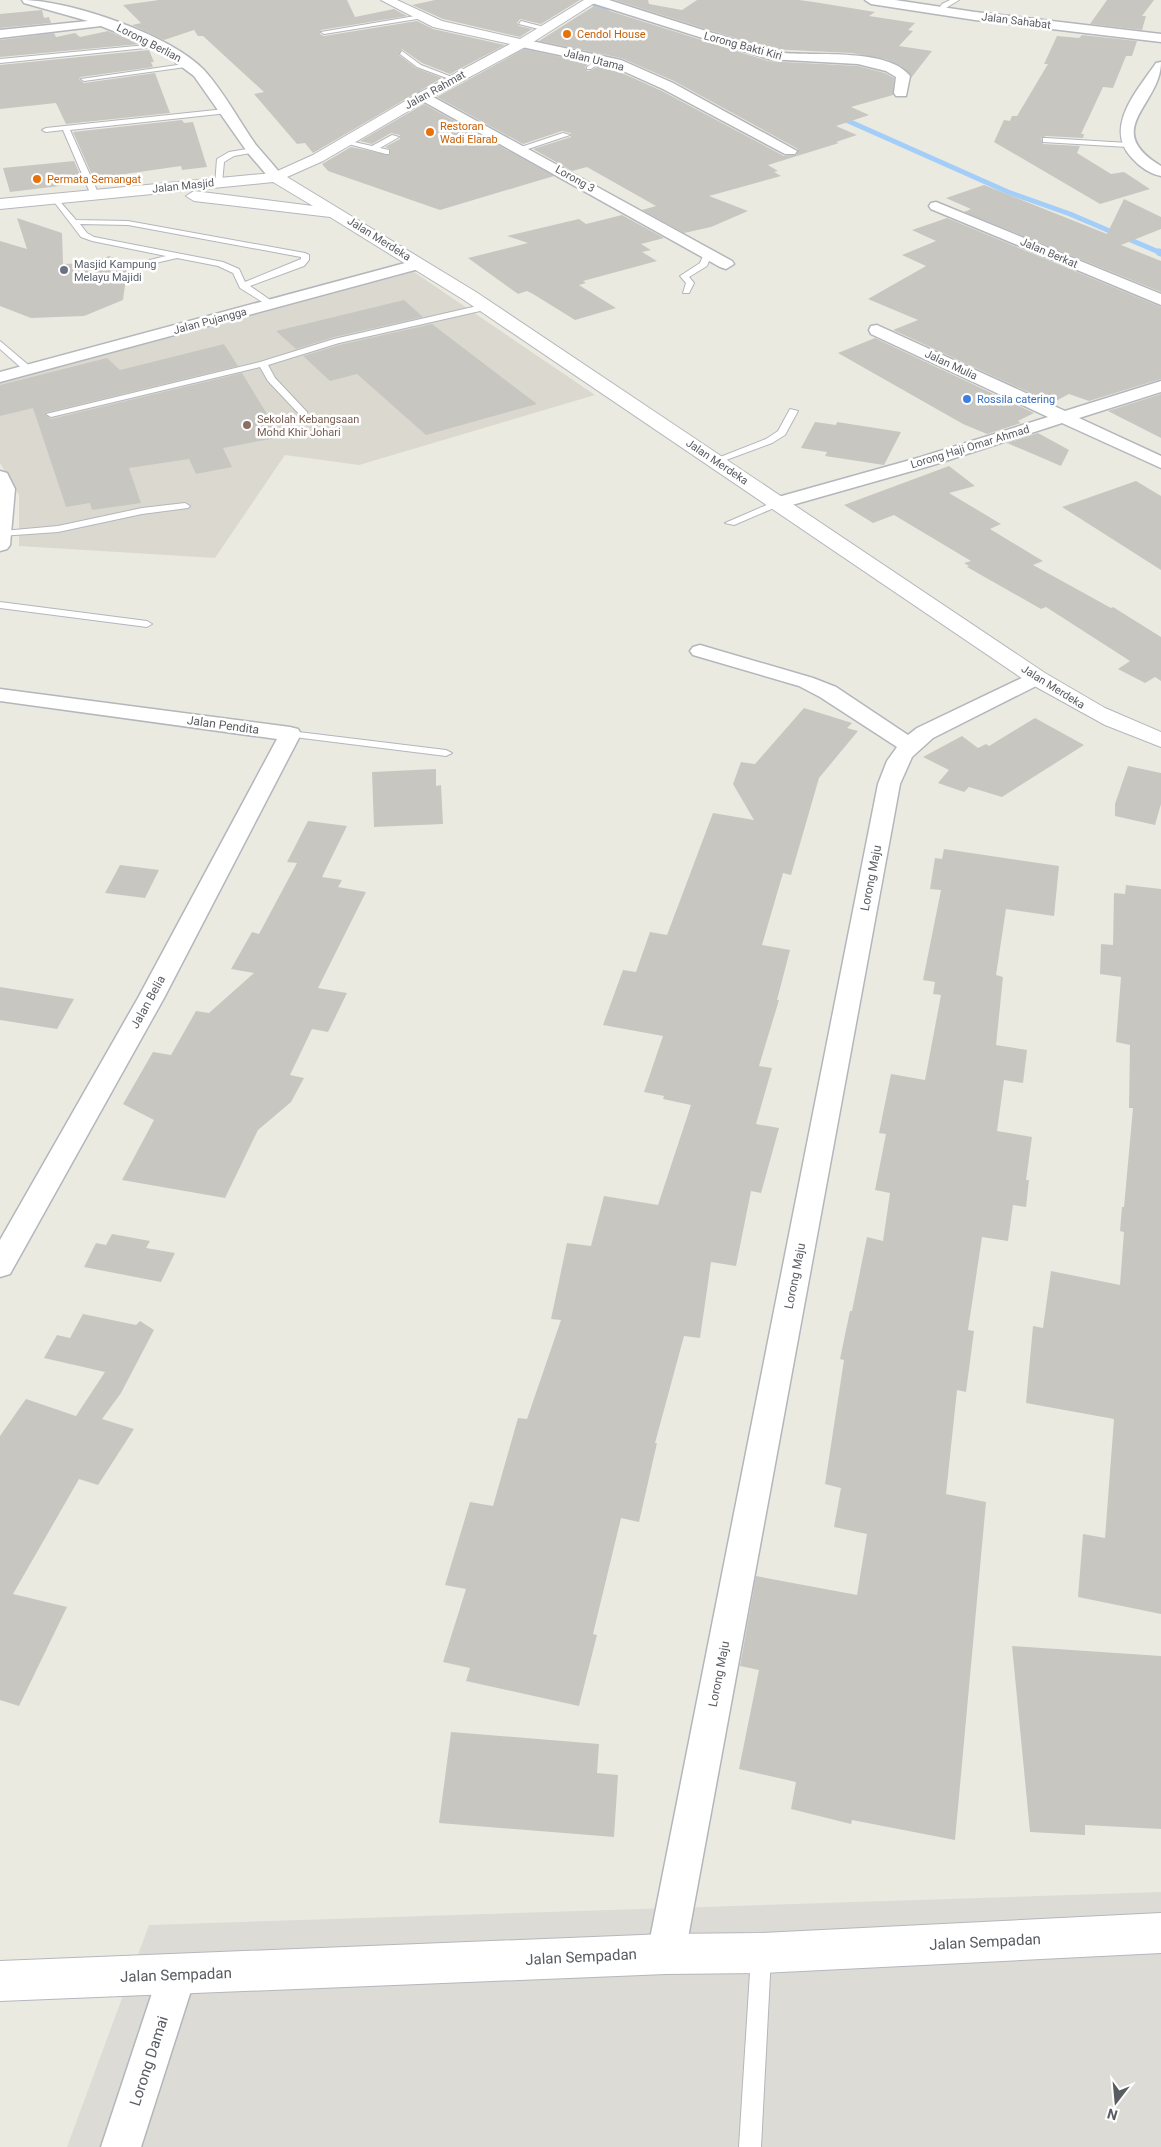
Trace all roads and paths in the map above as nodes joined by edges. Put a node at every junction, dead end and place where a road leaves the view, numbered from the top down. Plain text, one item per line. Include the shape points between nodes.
1 (28, 0) edge
2 (387, 0) edge
3 (595, 0) edge
4 (871, 0) edge
5 (956, 0) edge
6 (939, 10) junction
7 (421, 17) junction
8 (109, 23) junction
9 (521, 23) dead end
10 (546, 29) junction
11 (324, 32) dead end
12 (0, 34) edge
13 (1161, 38) edge
14 (522, 43) junction
15 (156, 45) junction
16 (402, 53) dead end
17 (601, 59) junction
18 (0, 60) edge
19 (191, 65) junction
20 (1161, 66) edge
21 (589, 68) dead end
22 (454, 79) junction
23 (84, 80) dead end
24 (901, 93) dead end
25 (424, 96) junction
26 (225, 111) junction
27 (66, 128) junction
28 (46, 130) dead end
29 (566, 136) dead end
30 (395, 137) dead end
31 (1046, 140) dead end
32 (344, 142) junction
33 (1128, 145) junction
34 (373, 149) junction
35 (519, 149) junction
36 (252, 150) junction
37 (790, 151) dead end
38 (386, 152) dead end
39 (1161, 172) edge
40 (276, 177) junction
41 (218, 183) junction
42 (146, 190) junction
43 (94, 195) junction
44 (56, 199) junction
45 (0, 204) edge
46 (936, 206) dead end
47 (339, 214) junction
48 (74, 222) junction
49 (708, 253) junction
50 (179, 254) junction
51 (420, 264) junction
52 (726, 264) dead end
53 (137, 266) dead end
54 (244, 286) junction
55 (686, 291) dead end
56 (1161, 300) edge
57 (272, 304) junction
58 (486, 306) junction
59 (876, 330) dead end
60 (0, 344) edge
61 (263, 364) junction
62 (29, 370) junction
63 (0, 377) edge
64 (1161, 386) edge
65 (793, 411) dead end
66 (51, 414) dead end
67 (304, 414) dead end
68 (1062, 418) junction
69 (715, 461) junction
70 (1161, 464) edge
71 (0, 477) edge
72 (778, 503) junction
73 (185, 506) dead end
74 (730, 523) dead end
75 (1, 539) edge
76 (0, 606) edge
77 (147, 624) dead end
78 (700, 651) dead end
79 (1037, 678) junction
80 (0, 695) edge
81 (290, 734) junction
82 (1161, 740) edge
83 (908, 745) junction
84 (446, 753) dead end
85 (0, 1266) edge
86 (1161, 1933) edge
87 (761, 1953) junction
88 (666, 1954) junction
89 (177, 1975) junction
90 (0, 1980) edge
91 (121, 2147) edge
92 (750, 2147) edge

1 - 8 street, Lorong Berlian
2 - 7 street, Jalan Utama
3 - 10 street, Jalan Rahmat
3 - 24 street, Lorong Bakti Kiri via 769,55 875,62 895,69 903,76
4 - 6 street, Jalan Sahabat
5 - 6 lane
6 - 13 street, Jalan Sahabat
7 - 11 lane
7 - 14 street, Jalan Utama via 460,31
8 - 12 street
8 - 15 street, Lorong Berlian
9 - 10 lane
10 - 14 street, Jalan Rahmat
14 - 17 street, Jalan Utama
14 - 22 street, Jalan Rahmat
15 - 18 lane
15 - 19 street, Lorong Berlian
16 - 22 lane via 419,66
17 - 21 lane
17 - 37 street, Jalan Utama via 668,86
19 - 23 lane
19 - 26 street, Lorong Berlian
20 - 33 street via 1126,127
22 - 25 street, Jalan Rahmat
25 - 32 street, Jalan Rahmat
25 - 35 street, Lorong 3
26 - 27 lane
26 - 36 street, Lorong Berlian
27 - 28 lane
27 - 43 lane
29 - 35 lane
30 - 34 lane
31 - 33 lane
32 - 34 lane
32 - 40 street, Jalan Rahmat
33 - 39 street via 1144,164
34 - 38 lane
35 - 49 street, Lorong 3
36 - 40 street, Lorong Berlian
36 - 41 lane via 232,154 220,161
40 - 41 street, Jalan Masjid
40 - 47 street, Jalan Merdeka
41 - 42 street, Jalan Masjid
42 - 43 street, Jalan Masjid
42 - 47 street
43 - 44 street, Jalan Masjid
44 - 45 street, Jalan Masjid
44 - 48 lane
46 - 56 street, Jalan Berkat
47 - 51 street, Jalan Merdeka
48 - 50 lane via 84,235 92,239
48 - 54 lane via 128,223 305,255 301,264
49 - 52 street, Lorong 3
49 - 55 lane via 704,264 684,276 690,283
50 - 53 lane
50 - 54 lane via 236,271
51 - 57 street, Jalan Pujangga
51 - 58 street, Jalan Merdeka
54 - 57 lane
57 - 62 street, Jalan Pujangga
58 - 61 lane via 337,340
58 - 69 street, Jalan Merdeka
59 - 68 street, Jalan Mulia
60 - 62 lane
61 - 66 lane
61 - 67 lane via 271,379
62 - 63 street, Jalan Pujangga
64 - 68 street, Lorong Haji Omar Ahmad
65 - 69 lane via 782,432 769,441
68 - 70 street, Jalan Mulia
68 - 72 street, Lorong Haji Omar Ahmad
69 - 72 street, Jalan Merdeka
71 - 75 street via 6,489
72 - 74 lane
72 - 79 street, Jalan Merdeka
73 - 75 lane via 142,511
76 - 77 lane
78 - 83 street via 806,682
79 - 82 street, Jalan Merdeka via 1123,726
79 - 83 street, Lorong Maju
80 - 81 street, Jalan Pendita
81 - 84 lane, Jalan Pendita
81 - 85 street, Jalan Belia via 151,998
83 - 88 street, Lorong Maju via 897,761 889,784
86 - 87 street, Jalan Sempadan
87 - 88 street, Jalan Sempadan
87 - 92 lane
88 - 89 street, Jalan Sempadan
89 - 90 street, Jalan Sempadan
89 - 91 street, Lorong Damai

